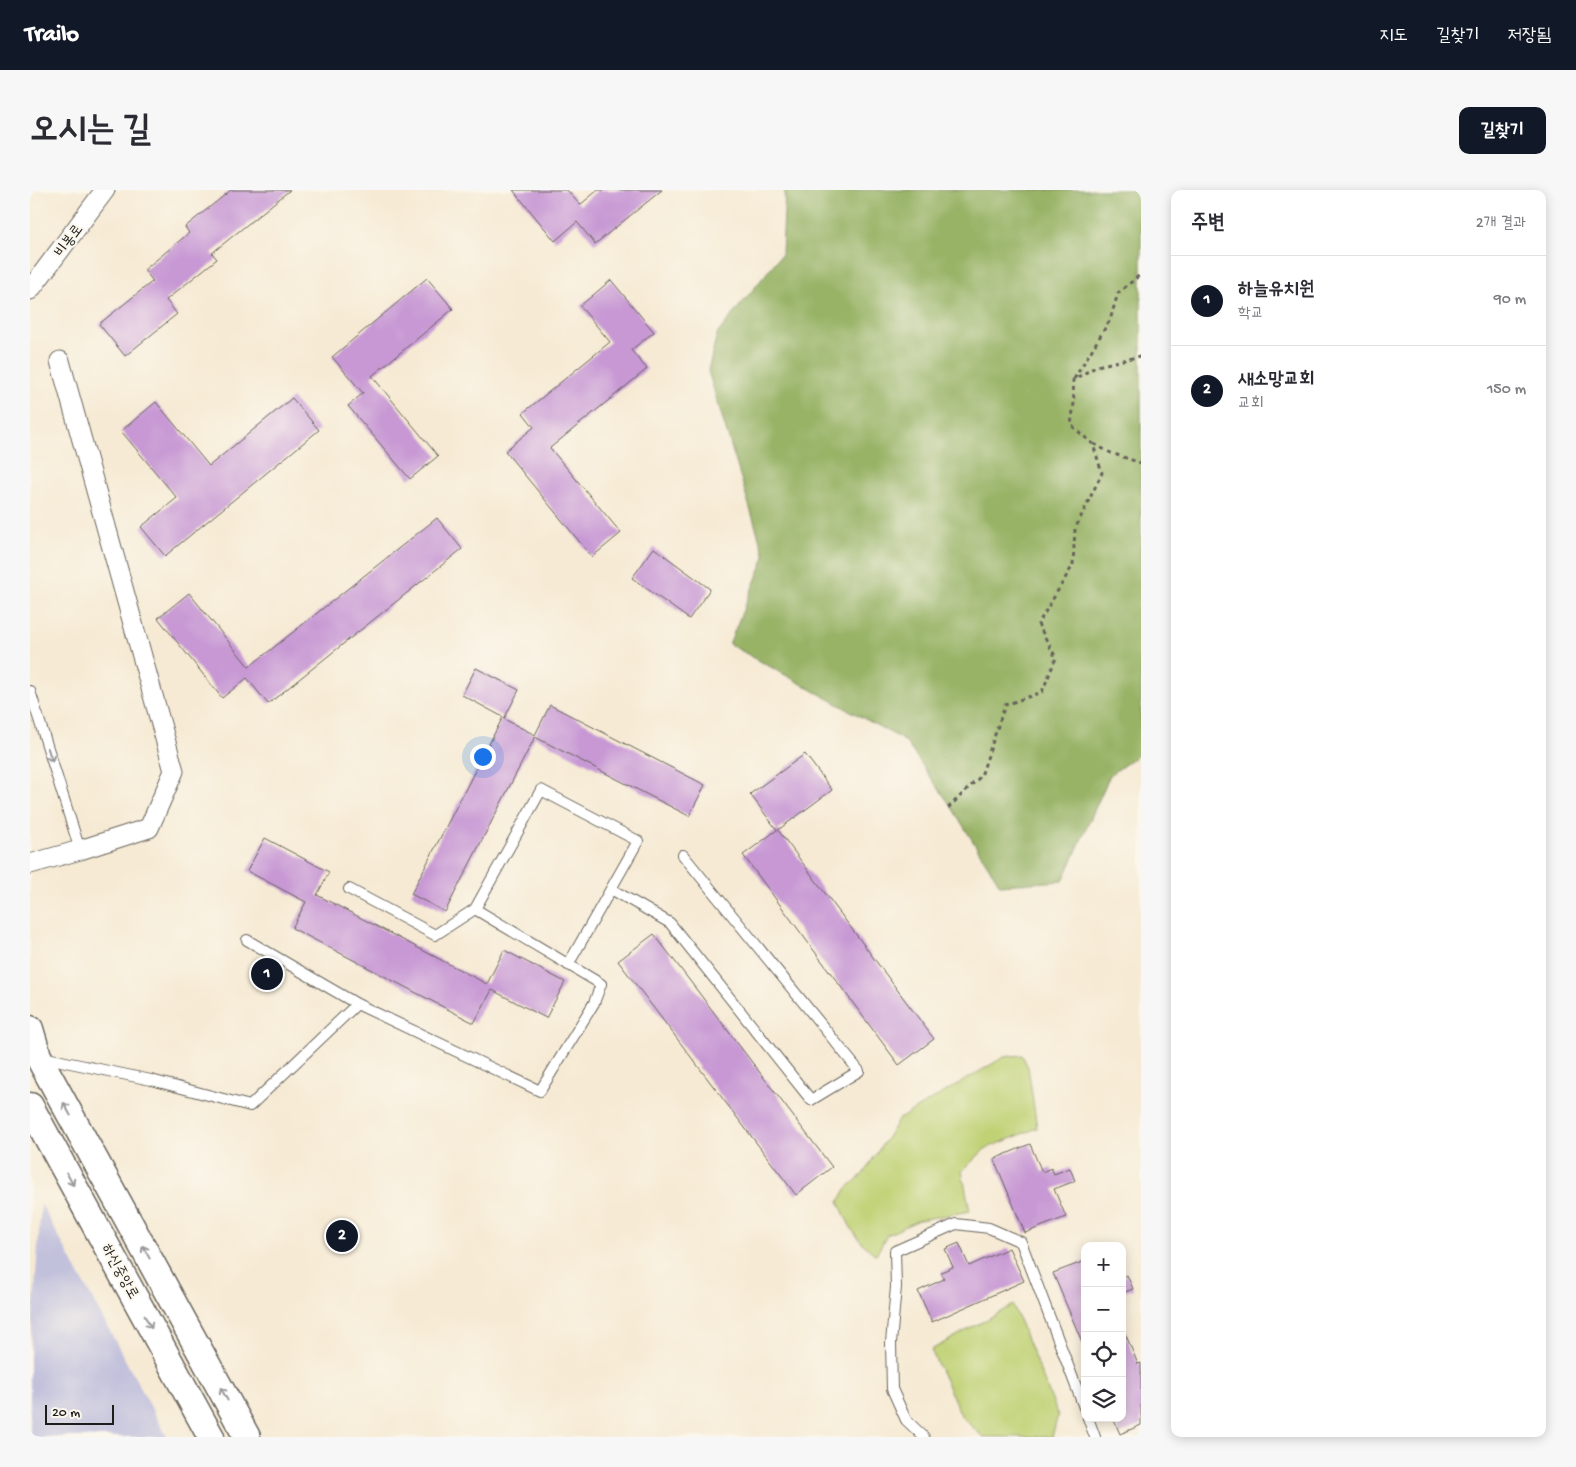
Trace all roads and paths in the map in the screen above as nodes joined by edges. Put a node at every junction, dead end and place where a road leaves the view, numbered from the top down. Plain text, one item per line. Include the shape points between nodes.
1 (105, 190) edge
2 (1141, 274) edge
3 (30, 290) edge
4 (1141, 356) edge
5 (60, 361) dead end
6 (1073, 380) junction
7 (1093, 444) junction
8 (1141, 463) edge
9 (30, 691) edge
10 (948, 808) dead end
11 (80, 850) junction
12 (683, 855) dead end
13 (30, 864) edge
14 (349, 889) dead end
15 (611, 889) junction
16 (475, 910) junction
17 (247, 940) dead end
18 (568, 965) junction
19 (357, 1004) junction
20 (30, 1029) edge
21 (34, 1057) edge
22 (30, 1106) edge
23 (1081, 1400) edge
24 (1089, 1422) edge
25 (211, 1437) edge
26 (247, 1437) edge
27 (924, 1437) edge
28 (1095, 1437) edge

1 - 3 street, 비봉로
2 - 6 path via 1118,293 1110,320
4 - 6 path via 1097,366
5 - 11 street via 174,771 149,828
6 - 7 path via 1071,425
7 - 8 path
7 - 10 path via 1102,473 1075,529 1073,565 1038,624 1056,658 1042,692 1005,705 981,776
9 -> 11 lane
11 - 13 street
12 - 15 lane via 859,1071 811,1100 670,924
14 - 16 lane via 435,935
15 - 16 lane via 638,841 541,790
15 - 18 lane
16 - 18 lane
17 - 19 lane
18 - 19 lane via 601,984 594,1003 540,1091
19 - 21 lane via 250,1106 151,1080
20 - 21 street
26 -> 21 street
22 -> 25 street, 하신중앙로
23 - 27 lane via 1021,1242 989,1228 956,1224 895,1251 892,1389 906,1420
24 - 28 lane

